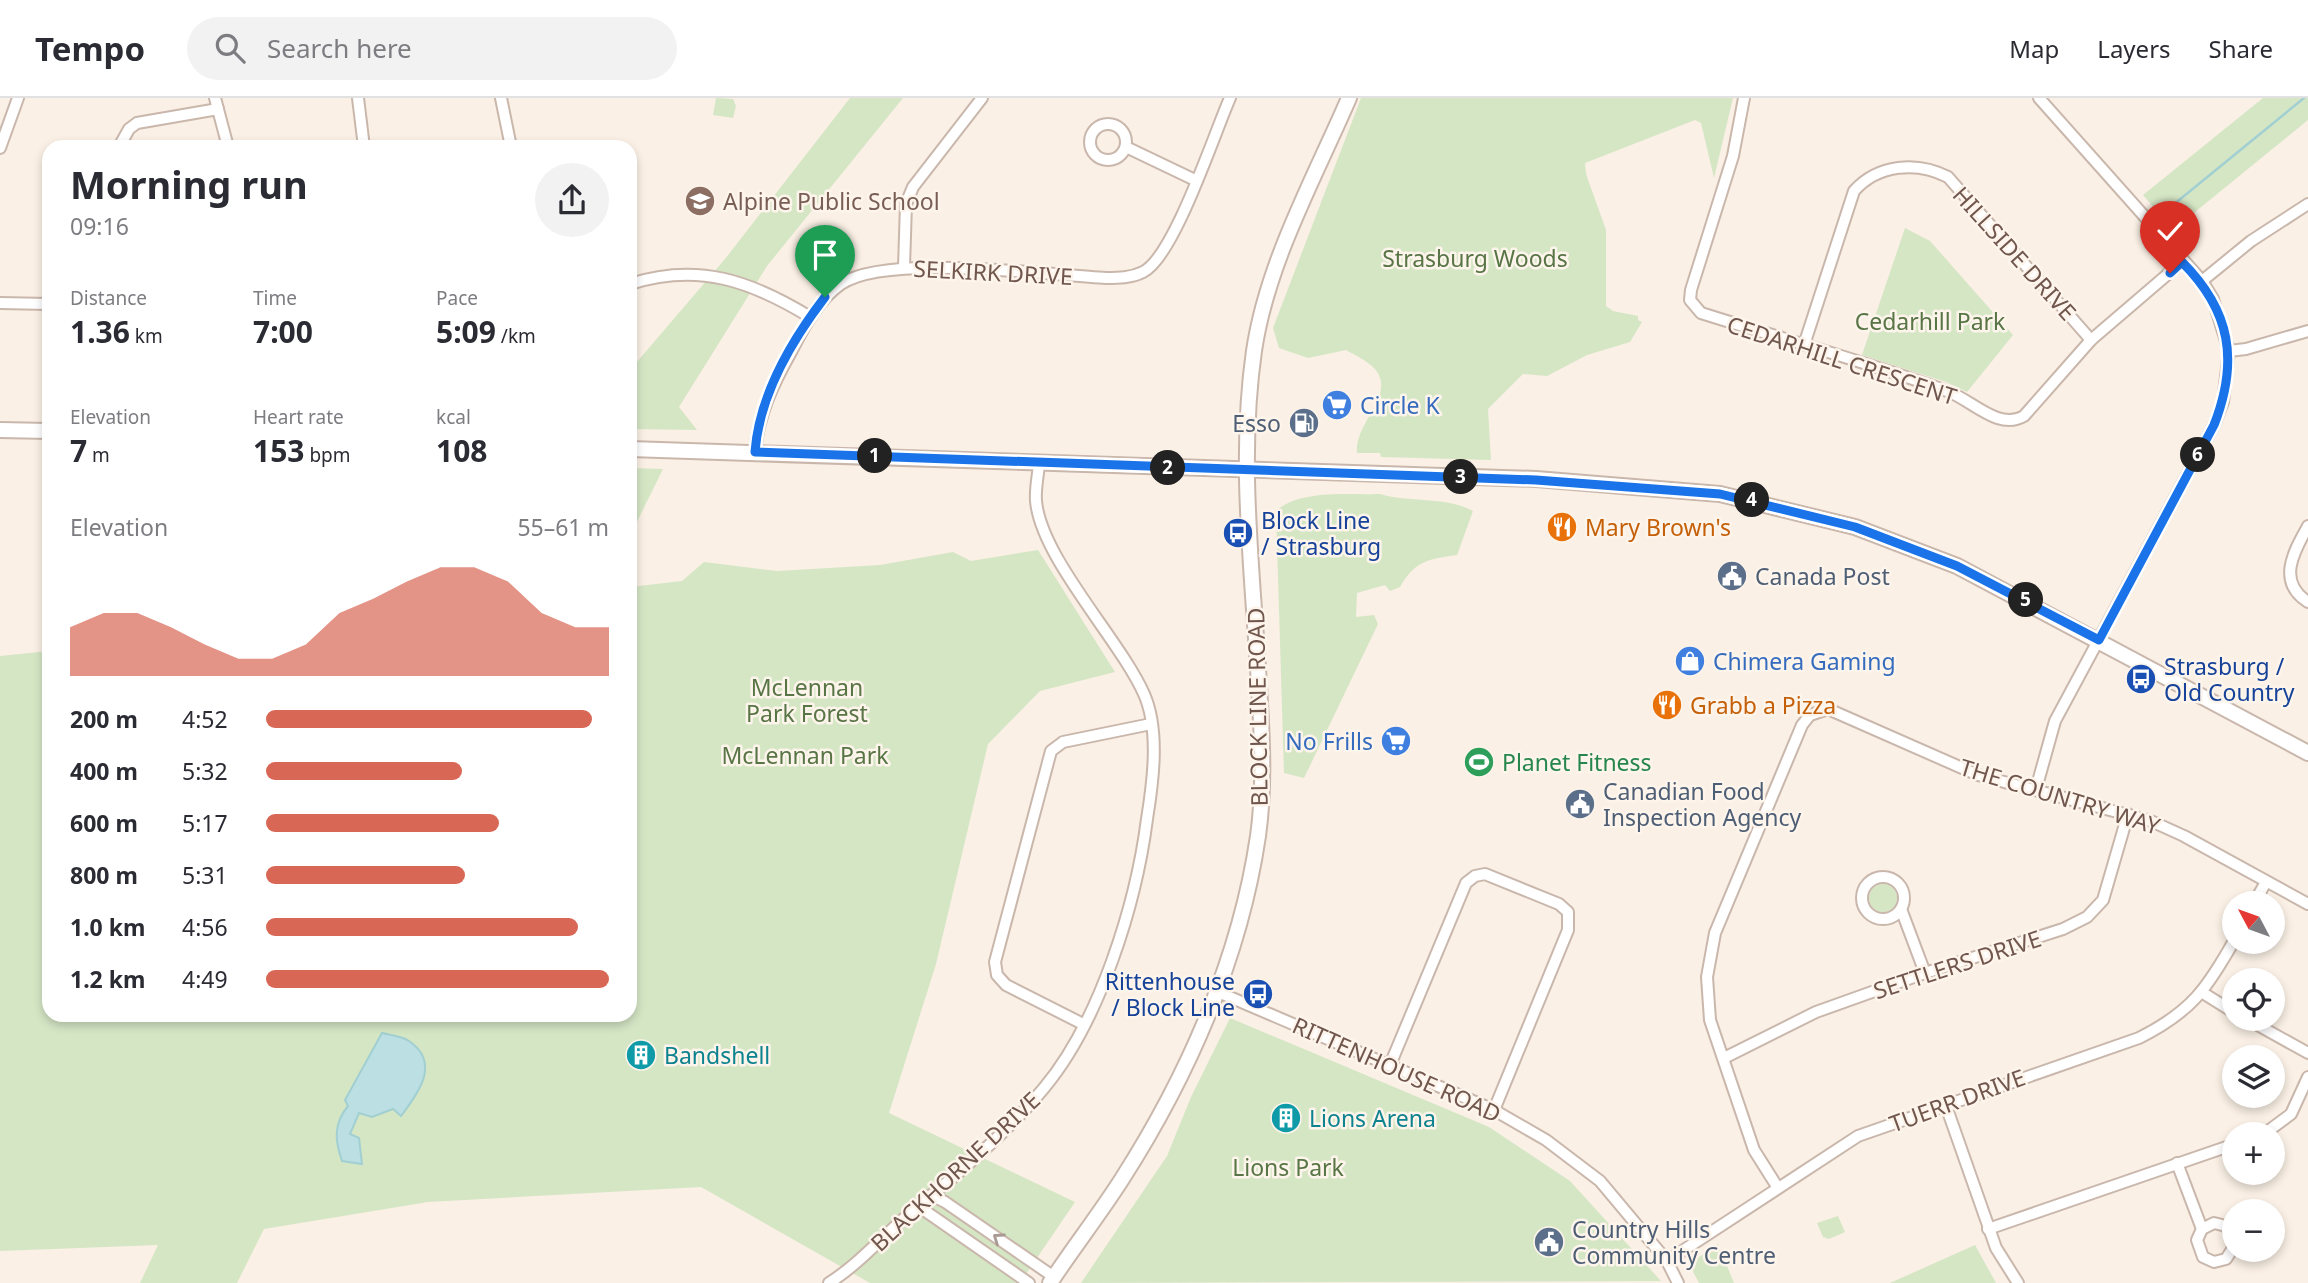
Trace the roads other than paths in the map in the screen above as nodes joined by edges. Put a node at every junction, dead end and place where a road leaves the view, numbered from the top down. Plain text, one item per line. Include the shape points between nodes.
1 (18, 98) edge
2 (358, 98) edge
3 (501, 98) edge
4 (982, 98) edge
5 (1230, 98) edge
6 (1349, 98) edge
7 (1744, 98) edge
8 (2039, 98) edge
9 (216, 103) edge
10 (123, 140) edge
11 (227, 140) edge
12 (363, 140) edge
13 (510, 140) edge
14 (1126, 147) dead end
15 (0, 148) edge
16 (1195, 180) junction
17 (2308, 204) edge
18 (2182, 262) junction
19 (904, 267) junction
20 (2202, 281) junction
21 (637, 282) edge
22 (0, 303) edge
23 (42, 304) edge
24 (810, 317) junction
25 (2308, 331) edge
26 (2091, 340) junction
27 (1804, 345) junction
28 (2229, 351) junction
29 (0, 429) edge
30 (42, 431) edge
31 (637, 449) edge
32 (755, 452) junction
33 (1039, 464) junction
34 (1248, 469) junction
35 (2308, 526) edge
36 (2308, 602) edge
37 (2099, 640) junction
38 (1151, 724) junction
39 (2308, 753) edge
40 (2036, 789) junction
41 (2128, 814) junction
42 (2266, 882) junction
43 (2261, 891) edge
44 (2308, 904) edge
45 (1901, 909) dead end
46 (2226, 954) edge
47 (1925, 973) junction
48 (1218, 992) junction
49 (2203, 993) junction
50 (2222, 1005) edge
51 (1083, 1024) junction
52 (2268, 1031) edge
53 (2308, 1053) edge
54 (1724, 1058) junction
55 (1390, 1065) junction
56 (2308, 1077) edge
57 (1945, 1103) junction
58 (1494, 1110) junction
59 (2280, 1122) edge
60 (2222, 1148) edge
61 (2177, 1164) junction
62 (1778, 1188) junction
63 (931, 1195) junction
64 (918, 1206) junction
65 (2222, 1225) edge
66 (1988, 1228) junction
67 (2202, 1229) junction
68 (2222, 1259) edge
69 (1667, 1261) junction
70 (1052, 1280) edge
71 (829, 1283) edge
72 (1029, 1283) edge
73 (1678, 1283) edge
74 (2018, 1283) edge

1 - 15 street
2 - 12 street
3 - 13 street
4 - 19 street via 913,187 906,204
5 - 16 street, SELKIRK DRIVE
6 - 34 street, BLOCK LINE ROAD via 1262,309 1249,397
7 - 27 street, CEDARHILL CRESCENT via 1690,300 1701,313
8 - 18 street
9 - 10 street via 137,123
9 - 11 street
14 - 16 street
16 - 19 street, SELKIRK DRIVE via 1162,254 1143,272 1129,277
17 - 20 street via 2251,241
18 - 20 street
18 - 26 street, CEDARHILL CRESCENT
19 - 24 street, SELKIRK DRIVE via 861,274 842,283
20 - 28 street via 2222,320
21 - 24 street via 653,277 721,277 748,284
22 - 23 street
24 - 32 street, SELKIRK DRIVE via 766,399
25 - 28 street
26 - 27 street, CEDARHILL CRESCENT via 2014,422 2003,421 1950,392
26 - 27 street, HILLSIDE DRIVE via 1948,177 1928,169 1892,167 1867,176 1854,191
28 - 37 street via 2223,402 2214,425
29 - 30 street
31 - 32 street
32 - 33 street
33 - 34 street
33 - 38 street, BLACKHORNE DRIVE via 1036,501 1042,524 1145,695
34 - 37 street via 1536,480 1720,494 1855,527 1957,566
34 - 48 street, BLOCK LINE ROAD via 1262,790 1258,836
35 - 36 street via 2292,556 2289,577
37 - 39 street
37 - 40 street via 2056,721
38 - 51 street, BLACKHORNE DRIVE via 1151,796 1141,863 1111,961
38 - 51 street via 1072,740 1051,751 995,962 997,975 1006,985
40 - 41 street, THE COUNTRY WAY
40 - 54 street, THE COUNTRY WAY via 1978,775 1828,709 1810,715 1709,954 1706,999
41 - 42 street, THE COUNTRY WAY via 2184,836
41 - 47 street, SETTLERS DRIVE via 2103,900 2087,917 2063,929
42 - 43 street
42 - 44 street, THE COUNTRY WAY
45 - 47 street
46 - 49 street, TUERR DRIVE
47 - 54 street, SETTLERS DRIVE via 1816,1013
48 - 55 street, RITTENHOUSE ROAD
48 - 70 street, BLOCK LINE ROAD via 1144,1142
49 - 50 street
49 - 57 street, TUERR DRIVE via 2188,1009 2139,1038
51 - 63 street, BLACKHORNE DRIVE via 1044,1088
52 - 53 street
54 - 62 street, THE COUNTRY WAY via 1754,1150
55 - 58 street, RITTENHOUSE ROAD
55 - 58 street via 1466,883 1485,874 1559,904 1568,912 1568,930
56 - 59 street via 2291,1114
57 - 62 street, TUERR DRIVE via 1858,1136
57 - 66 street
58 - 69 street, RITTENHOUSE ROAD via 1546,1140 1600,1181
60 - 61 street
61 - 66 street
61 - 67 street
62 - 69 street, TUERR DRIVE
63 - 64 street, BLACKHORNE DRIVE
70 -> 63 street
64 - 71 street, BLACKHORNE DRIVE
64 - 72 street
65 - 67 street
66 - 74 street
67 - 68 street via 2197,1246 2208,1261
69 - 73 street, RITTENHOUSE ROAD

